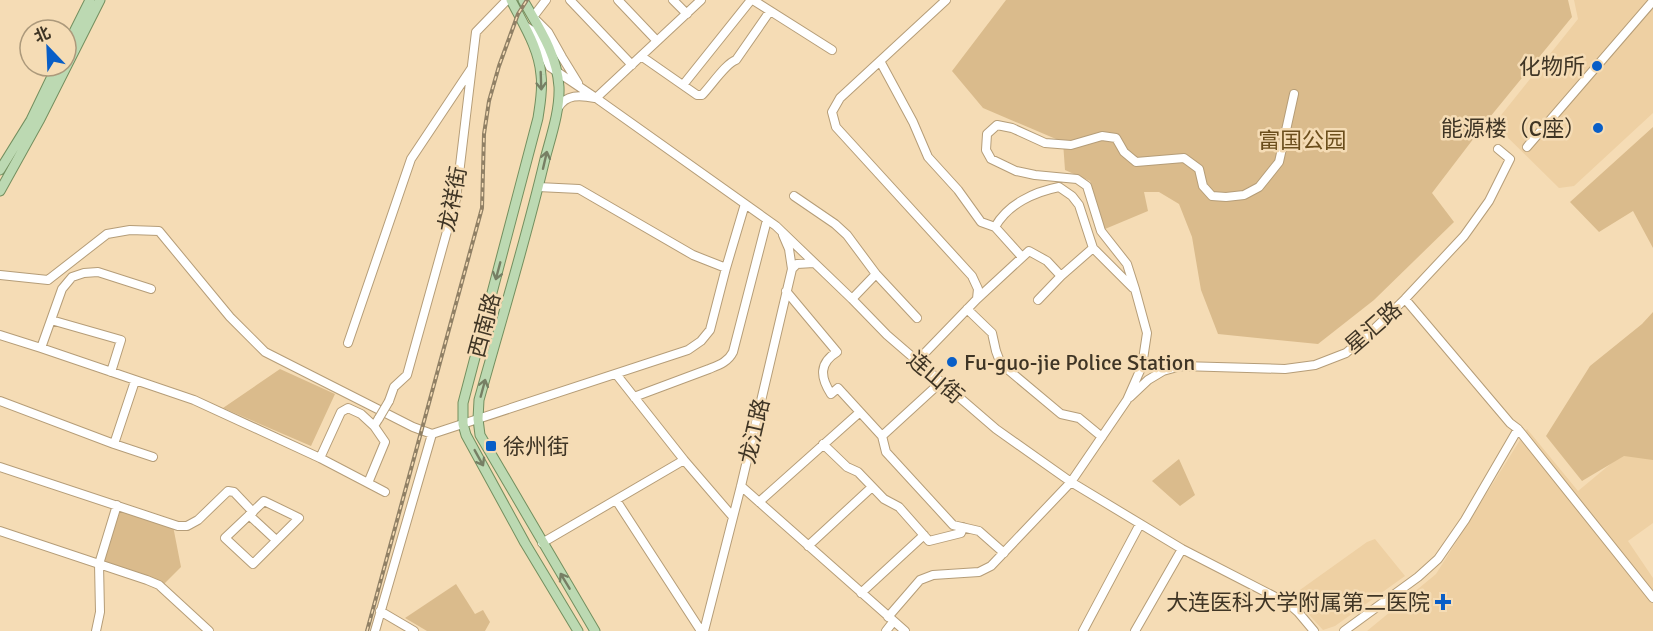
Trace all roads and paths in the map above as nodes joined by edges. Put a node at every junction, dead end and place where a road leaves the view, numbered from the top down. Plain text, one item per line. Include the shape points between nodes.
1 (90, 0) edge
2 (100, 0) edge
3 (509, 0) edge
4 (523, 0) edge
5 (546, 0) edge
6 (570, 0) edge
7 (618, 0) edge
8 (673, 0) edge
9 (701, 0) edge
10 (752, 0) edge
11 (946, 0) edge
12 (1653, 1) edge
13 (770, 11) junction
14 (687, 14) junction
15 (533, 16) junction
16 (78, 24) edge
17 (525, 26) junction
18 (657, 41) junction
19 (832, 50) dead end
20 (641, 56) junction
21 (880, 61) junction
22 (632, 65) junction
23 (472, 67) junction
24 (557, 72) junction
25 (51, 78) edge
26 (683, 85) junction
27 (583, 89) junction
28 (1294, 93) dead end
29 (596, 98) junction
30 (557, 110) junction
31 (1527, 147) dead end
32 (1498, 149) dead end
33 (0, 170) edge
34 (538, 187) junction
35 (0, 191) edge
36 (794, 196) dead end
37 (745, 204) junction
38 (767, 220) junction
39 (995, 227) junction
40 (781, 231) junction
41 (1092, 248) junction
42 (1022, 257) junction
43 (814, 263) junction
44 (726, 268) junction
45 (792, 269) junction
46 (0, 274) edge
47 (876, 274) junction
48 (1061, 276) junction
49 (1135, 289) junction
50 (151, 290) dead end
51 (786, 291) junction
52 (852, 298) junction
53 (977, 299) junction
54 (1405, 299) junction
55 (1038, 300) dead end
56 (967, 309) junction
57 (917, 318) dead end
58 (51, 320) junction
59 (0, 335) edge
60 (348, 343) dead end
61 (41, 348) junction
62 (917, 361) junction
63 (111, 372) junction
64 (616, 374) junction
65 (135, 381) junction
66 (941, 382) junction
67 (634, 397) junction
68 (1126, 400) junction
69 (0, 401) edge
70 (860, 412) junction
71 (478, 419) junction
72 (377, 422) junction
73 (464, 424) junction
74 (1518, 429) junction
75 (432, 434) junction
76 (882, 436) junction
77 (1102, 437) junction
78 (114, 444) junction
79 (823, 444) junction
80 (153, 457) dead end
81 (320, 458) junction
82 (684, 460) junction
83 (0, 466) edge
84 (1071, 482) junction
85 (368, 483) junction
86 (741, 486) junction
87 (872, 487) junction
88 (385, 492) dead end
89 (616, 500) junction
90 (759, 502) junction
91 (117, 505) junction
92 (251, 513) junction
93 (733, 517) junction
94 (1140, 524) junction
95 (963, 527) junction
96 (1, 534) edge
97 (924, 535) junction
98 (276, 540) junction
99 (542, 543) junction
100 (808, 546) junction
101 (1182, 549) junction
102 (530, 550) junction
103 (1004, 553) junction
104 (99, 564) junction
105 (861, 593) junction
106 (1653, 598) edge
107 (380, 611) junction
108 (891, 620) junction
109 (592, 627) edge
110 (577, 630) edge
111 (96, 631) edge
112 (209, 631) edge
113 (375, 631) edge
114 (414, 631) edge
115 (703, 631) edge
116 (886, 631) edge
117 (905, 631) edge
118 (1083, 631) edge
119 (1135, 631) edge
120 (1314, 631) edge
121 (1344, 631) edge

1 - 16 main road
2 - 35 main road
3 - 17 main road, 西南路
3 - 23 street, 龙祥街 via 476,32
4 - 15 main road
5 - 15 street
6 - 22 street
7 - 18 street
8 - 14 street
9 - 14 street
10 - 13 street
10 - 26 street
11 - 21 street
12 - 31 street
13 - 19 street
13 - 26 street via 736,60 702,95
14 - 18 street
15 - 24 main road
15 - 27 street via 548,32
17 - 24 street via 534,32 547,62
17 -> 73 main road, 西南路 via 542,76 538,118 463,403
18 - 20 street
20 - 22 street
20 - 26 street
21 - 39 street via 914,122 928,157 981,222
21 - 53 street via 840,98 832,112 836,127 972,276 978,289
22 - 29 street
23 - 60 street via 411,159
23 - 72 street, 龙祥街, bridge via 456,200 407,375 394,387
24 - 27 street, 连山街
24 - 30 main road
25 - 33 main road
27 - 29 street, 连山街
28 - 49 street via 1279,162 1259,187 1244,195 1212,196 1203,186 1198,169 1184,158 1136,162 1116,138 1102,136 1071,145 1045,143 997,125 987,134 986,150 991,159 1016,171 1077,179 1087,186 1101,231 1126,264
29 - 30 street via 572,97
29 - 37 street, 连山街
34 -> 30 main road
32 - 54 street, 星汇路 via 1510,159 1489,201 1464,236
34 - 44 street via 579,189 693,255
71 -> 34 main road via 479,400
36 - 47 street via 835,224
37 - 38 street, 连山街
37 - 44 street
38 - 40 street, 连山街
38 - 67 street via 730,358
39 - 41 street via 1015,204 1059,187 1079,205
39 - 42 street
40 - 43 street, 连山街
40 - 45 street, 龙江路
41 - 48 street
41 - 49 street
42 - 48 street via 1029,250
42 - 53 street
43 - 45 street via 797,264
43 - 52 street, 连山街
44 - 64 street via 710,330 701,341 688,350
45 - 51 street, 龙江路
46 - 75 street via 48,280 107,234 159,231 230,317 265,352
47 - 52 street
47 - 57 street
48 - 55 street
49 - 68 street via 1147,333 1142,366
50 - 58 street via 98,272 84,273 72,278 62,289
51 - 70 street via 837,352 825,361 825,385 831,394 838,388
51 - 86 street, 龙江路
52 - 62 street, 连山街
53 - 56 street
54 - 68 street, 星汇路 via 1346,353 1315,365 1285,369 1181,366 1148,380
54 - 74 street
56 - 62 street
56 - 77 street via 992,333 999,359 1006,368 1061,414 1079,418
58 - 61 street
58 - 63 street via 121,340
59 - 61 street
61 - 63 street
62 - 66 street, 连山街
63 - 65 street
64 - 67 street
64 - 71 street
65 - 78 street
65 - 81 street via 194,400
66 - 76 street
66 - 84 street, 连山街 via 996,429
67 - 82 street
68 - 77 street
69 - 78 street
70 - 76 street
70 - 79 street
71 - 73 street
71 - 99 main road via 480,435
72 - 81 street via 348,408 340,412
72 - 85 street via 384,442
73 - 75 street
73 -> 102 main road, 西南路 via 466,435
74 - 106 street
74 - 121 street via 1438,559
75 - 107 street
76 - 95 street via 886,452 953,525
77 - 84 street
78 - 80 street
79 - 87 street
79 - 90 street
81 - 85 street
82 - 89 street
82 - 93 street
83 - 91 street
84 - 94 street, 连山街
84 - 103 street
85 - 88 street
86 - 90 street
86 - 93 street, 龙江路
87 - 97 street via 899,507
87 - 100 street
89 - 99 street
89 - 115 street
90 - 100 street
91 - 92 street via 187,526 228,490
91 - 104 street
92 - 98 street
92 - 98 street via 264,501 299,518
92 - 98 street via 225,538 253,564
93 - 115 street, 龙江路
94 - 101 street, 连山街
94 - 118 street
95 - 97 street via 962,532 929,541
95 - 103 street via 979,531
96 - 104 street
97 - 105 street
99 - 102 main road
109 -> 99 main road
100 - 105 street
101 - 119 street
101 - 120 street, 连山街 via 1289,604
102 - 110 main road, 西南路
103 - 108 street via 979,572 933,575 920,580
104 - 111 street via 100,612
104 - 112 street via 159,585
105 - 108 street
107 - 113 street
107 - 114 street
108 - 116 street
108 - 117 street
109 - 110 main road

